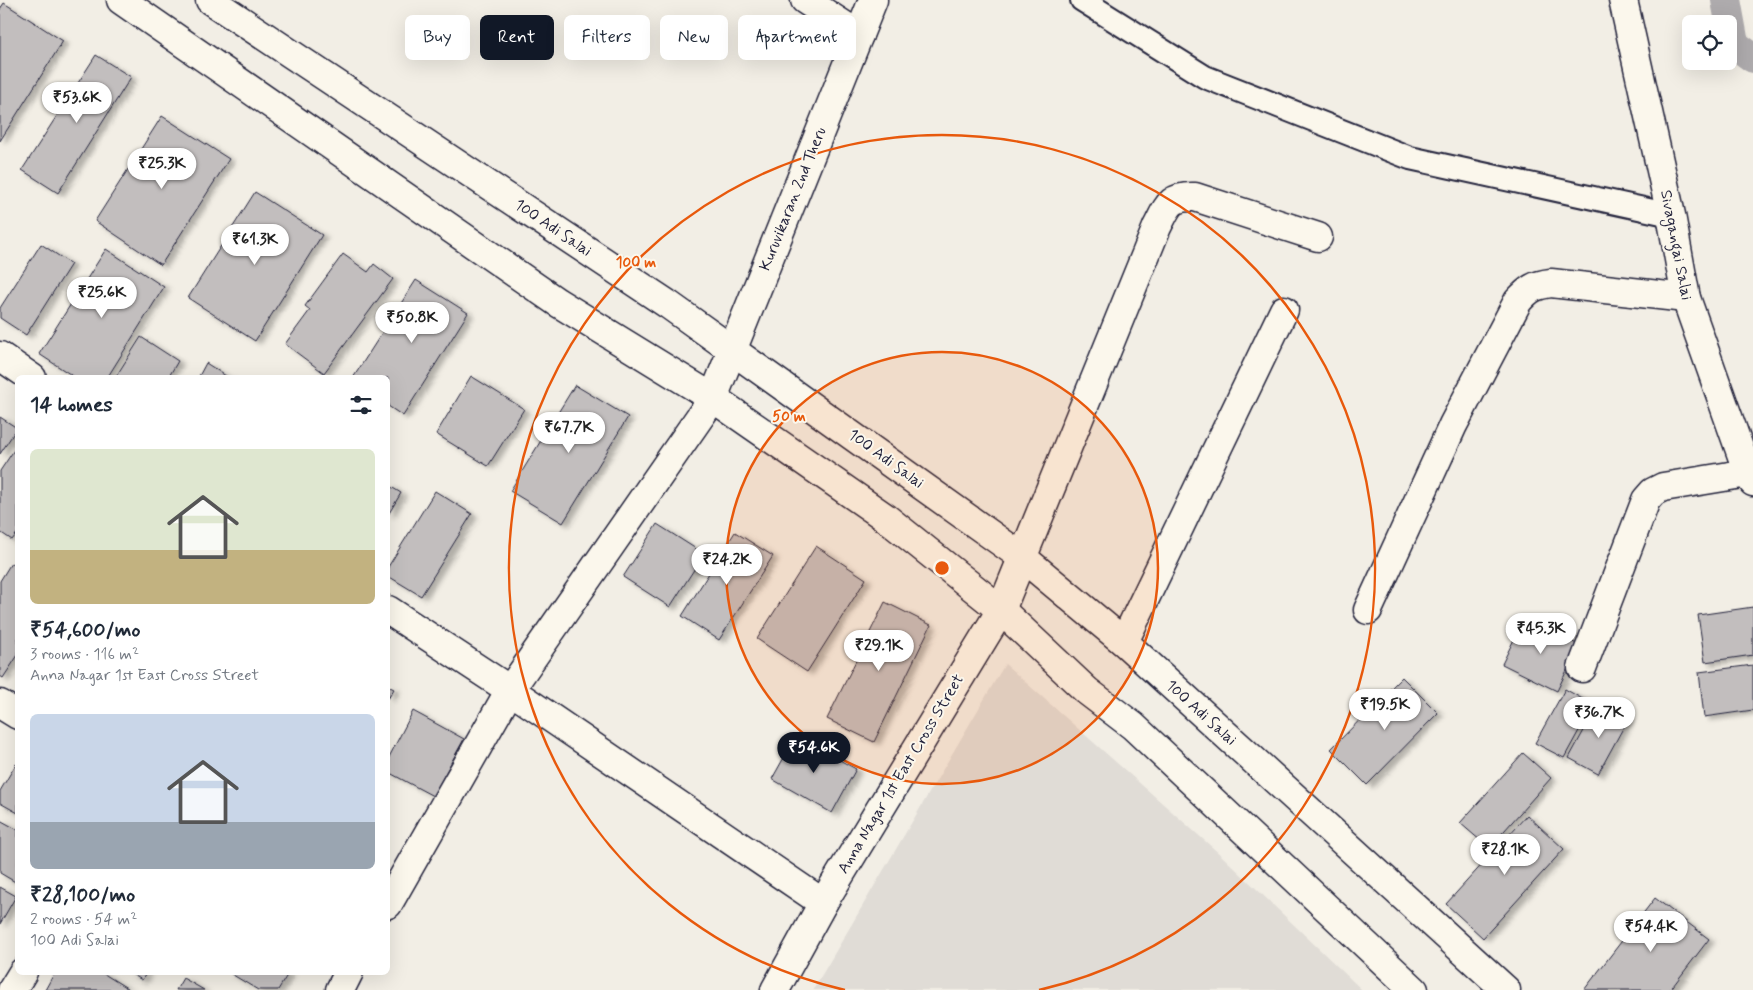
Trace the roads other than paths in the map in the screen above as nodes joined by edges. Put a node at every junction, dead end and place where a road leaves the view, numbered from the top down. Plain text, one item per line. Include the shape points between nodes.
1 (122, 0) edge
2 (210, 0) edge
3 (805, 0) edge
4 (874, 0) edge
5 (1082, 0) edge
6 (1623, 0) edge
7 (859, 35) junction
8 (1671, 215) junction
9 (1318, 237) dead end
10 (1686, 298) junction
11 (1284, 310) dead end
12 (733, 349) junction
13 (0, 356) edge
14 (28, 375) edge
15 (713, 398) junction
16 (1750, 478) edge
17 (1022, 557) junction
18 (1001, 610) junction
19 (1368, 610) dead end
20 (390, 611) edge
21 (1124, 642) junction
22 (1582, 668) dead end
23 (510, 690) junction
24 (0, 704) edge
25 (15, 713) edge
26 (390, 900) edge
27 (823, 903) junction
28 (21, 975) edge
29 (348, 975) edge
30 (12, 990) edge
31 (340, 990) edge
32 (775, 990) edge
33 (1414, 990) edge
34 (1506, 990) edge

1 - 15 street via 557,302
2 - 12 street, 100 Adi Salai
3 - 7 street
4 - 7 street, Kuruvikaran 2nd Theru
5 - 8 street via 1205,77 1410,158
6 - 8 street, Sivagangai Salai
7 - 12 street, Kuruvikaran 2nd Theru
8 - 10 street, Sivagangai Salai
9 - 17 street, Anna Nagar 1st East Cross Street via 1195,196 1181,196 1169,204 1157,226
10 - 16 street, Sivagangai Salai
10 - 19 street via 1551,283 1528,290 1518,301 1453,425
11 - 21 street
12 - 15 street, Kuruvikaran 2nd Theru
12 - 17 street, 100 Adi Salai
13 - 14 street
15 - 18 street via 886,518
15 - 23 street, Kuruvikaran 2nd Theru
16 - 22 street via 1663,487 1653,492 1646,500
17 - 18 street, Anna Nagar 1st East Cross Street
17 - 21 street, 100 Adi Salai
18 - 27 street, Anna Nagar 1st East Cross Street
18 - 33 street via 1086,690 1133,726
20 - 23 street
21 - 34 street, 100 Adi Salai
23 - 26 street, Kuruvikaran 2nd Theru
23 - 27 street
24 - 25 street
27 - 32 street, Anna Nagar 1st East Cross Street
28 - 30 street
29 - 31 street

